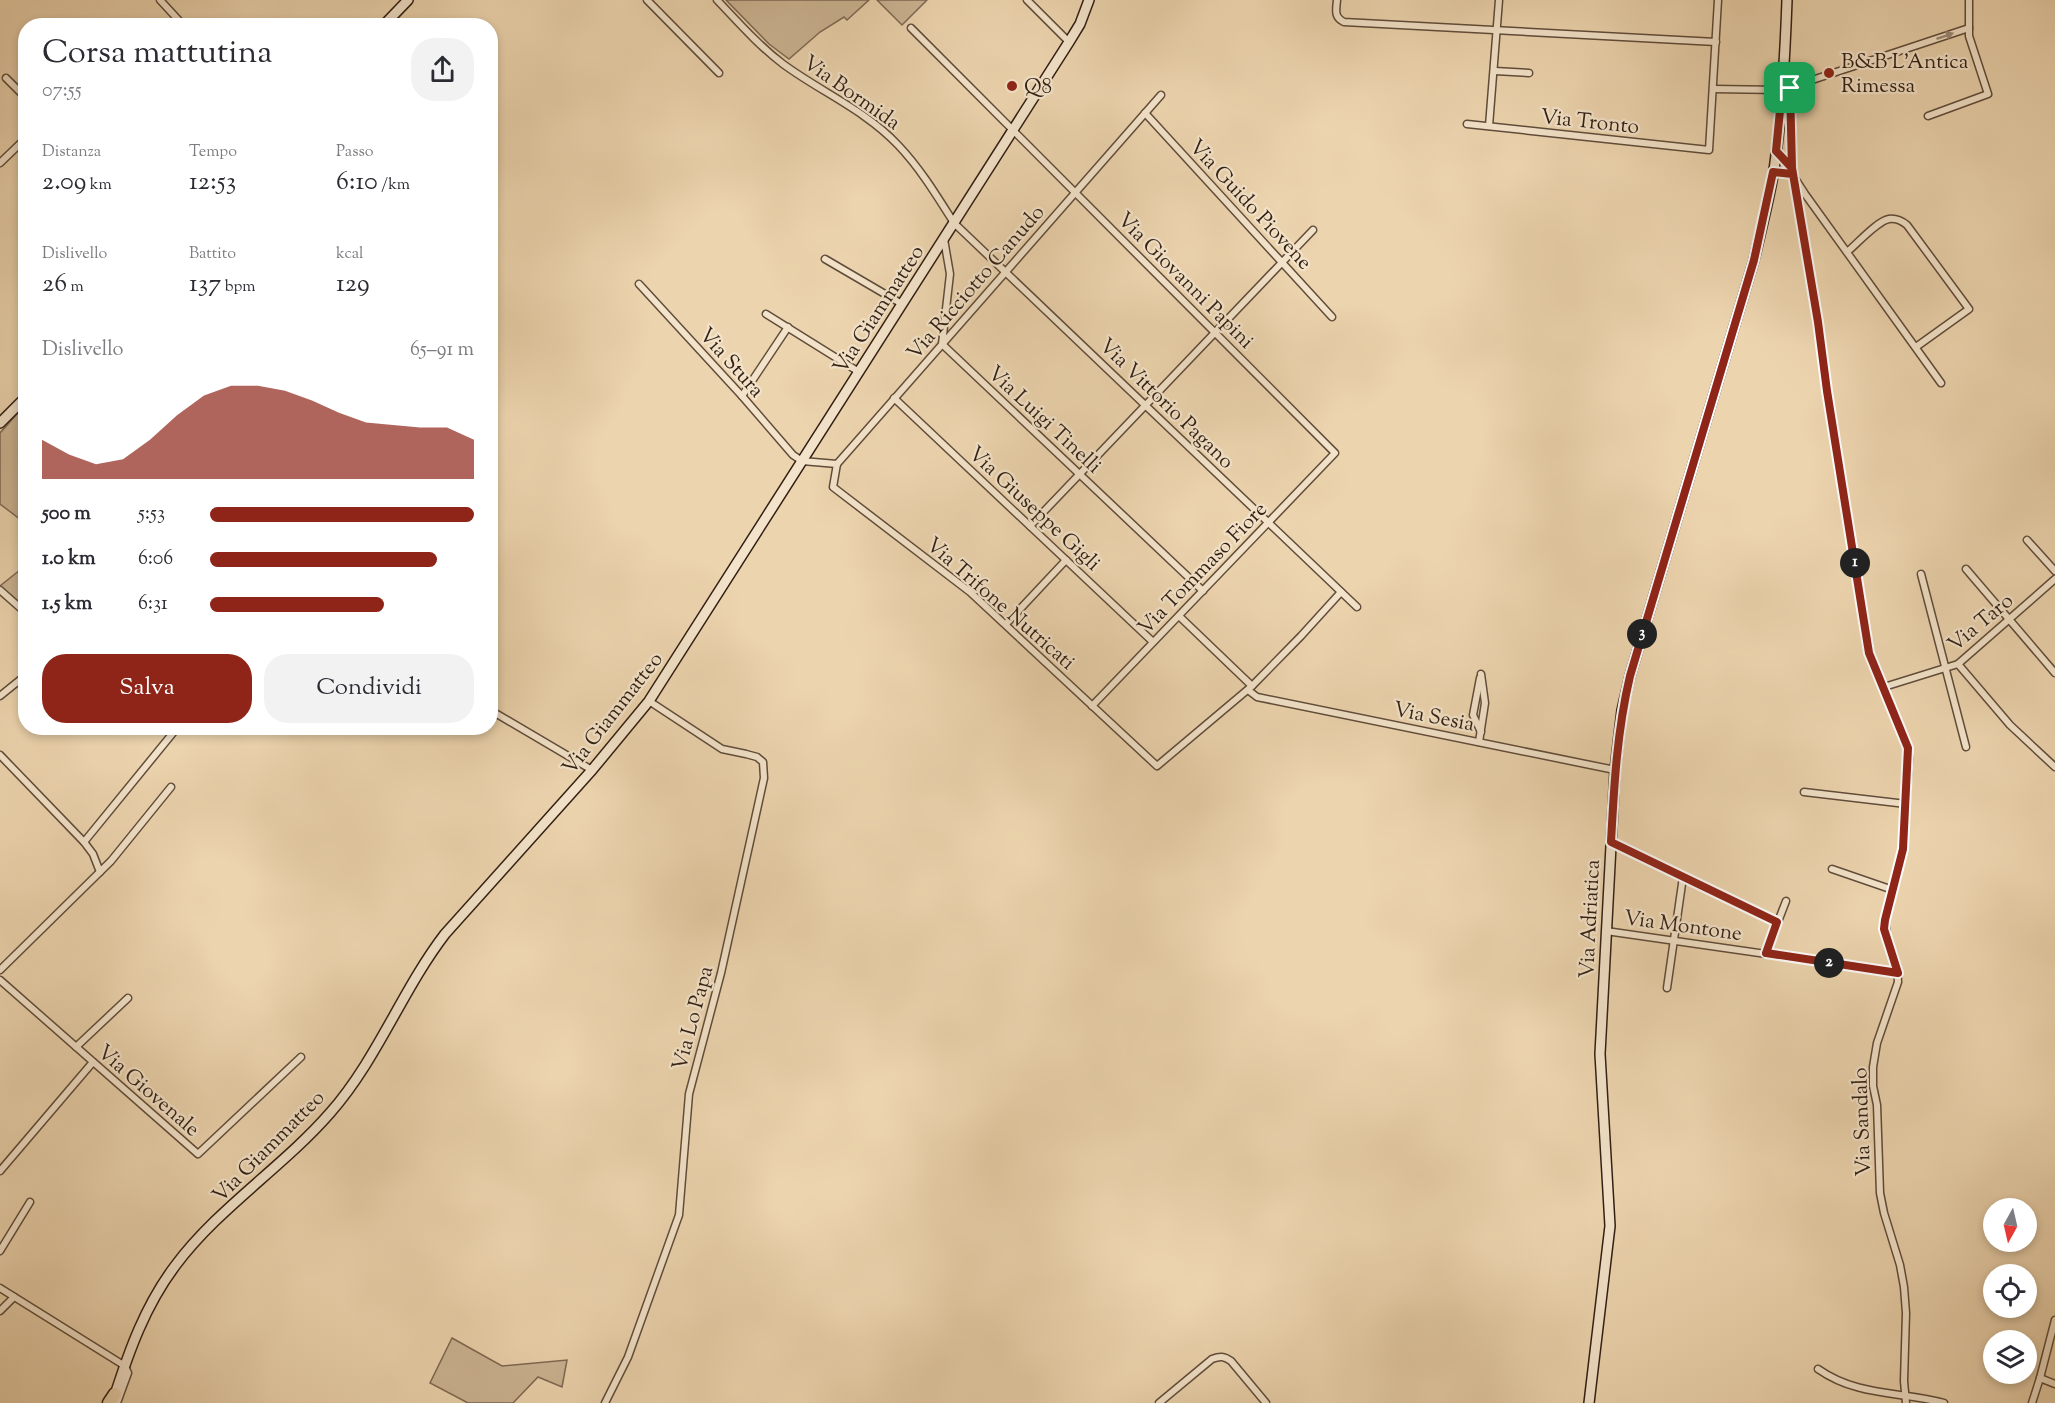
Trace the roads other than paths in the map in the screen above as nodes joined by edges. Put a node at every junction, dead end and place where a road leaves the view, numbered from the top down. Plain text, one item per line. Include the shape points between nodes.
1 (160, 0) edge
2 (408, 0) edge
3 (647, 0) edge
4 (717, 0) edge
5 (1027, 0) edge
6 (1089, 0) edge
7 (1337, 0) edge
8 (1499, 0) edge
9 (1718, 0) edge
10 (1787, 0) edge
11 (1969, 0) edge
12 (177, 18) edge
13 (391, 18) edge
14 (911, 28) dead end
15 (1969, 28) junction
16 (1496, 30) junction
17 (1069, 42) junction
18 (1716, 42) junction
19 (1494, 71) junction
20 (719, 73) dead end
21 (1529, 73) dead end
22 (6, 78) dead end
23 (1713, 89) junction
24 (1786, 89) junction
25 (18, 90) edge
26 (1161, 95) dead end
27 (1145, 113) junction
28 (1928, 116) dead end
29 (1467, 124) dead end
30 (1489, 126) junction
31 (1013, 129) junction
32 (18, 146) edge
33 (1776, 151) junction
34 (0, 163) edge
35 (1792, 171) junction
36 (1773, 172) junction
37 (1076, 192) junction
38 (954, 224) junction
39 (1313, 230) dead end
40 (944, 239) junction
41 (1847, 252) junction
42 (825, 259) dead end
43 (1283, 261) junction
44 (1005, 272) junction
45 (639, 284) dead end
46 (902, 304) junction
47 (766, 314) dead end
48 (1332, 317) dead end
49 (788, 327) junction
50 (1215, 332) junction
51 (942, 344) junction
52 (1917, 347) junction
53 (858, 372) junction
54 (1941, 383) dead end
55 (742, 396) junction
56 (894, 398) junction
57 (18, 405) edge
58 (1145, 405) junction
59 (0, 423) edge
60 (1335, 453) joint
61 (802, 461) junction
62 (837, 464) junction
63 (1079, 474) junction
64 (1268, 523) junction
65 (1030, 526) junction
66 (2027, 540) dead end
67 (1066, 560) junction
68 (1966, 569) dead end
69 (2055, 571) edge
70 (1921, 574) dead end
71 (2055, 579) edge
72 (0, 590) edge
73 (1203, 591) junction
74 (1341, 592) junction
75 (18, 606) edge
76 (1357, 607) dead end
77 (1179, 616) junction
78 (2008, 619) junction
79 (1006, 624) junction
80 (1153, 642) junction
81 (1958, 664) junction
82 (1947, 669) junction
83 (2055, 673) edge
84 (18, 681) edge
85 (1884, 687) junction
86 (1250, 688) junction
87 (0, 696) edge
88 (649, 701) junction
89 (1092, 705) junction
90 (498, 715) edge
91 (1481, 732) junction
92 (171, 735) edge
93 (1479, 742) junction
94 (1966, 747) dead end
95 (0, 755) edge
96 (3, 763) edge
97 (2055, 767) edge
98 (592, 770) junction
99 (1615, 770) junction
100 (171, 787) dead end
101 (1804, 792) dead end
102 (1906, 804) junction
103 (84, 842) junction
104 (1611, 842) junction
105 (1832, 869) dead end
106 (100, 872) junction
107 (1683, 877) junction
108 (1893, 890) junction
109 (1786, 901) dead end
110 (1777, 922) junction
111 (1606, 931) junction
112 (1673, 940) junction
113 (1766, 953) junction
114 (0, 970) edge
115 (1898, 973) junction
116 (0, 980) edge
117 (1667, 988) dead end
118 (128, 998) dead end
119 (76, 1047) junction
120 (301, 1057) dead end
121 (93, 1062) junction
122 (0, 1171) edge
123 (30, 1202) dead end
124 (0, 1251) edge
125 (0, 1288) edge
126 (14, 1297) junction
127 (0, 1311) edge
128 (2055, 1320) edge
129 (125, 1366) junction
130 (1818, 1369) dead end
131 (2040, 1377) junction
132 (2055, 1384) edge
133 (1905, 1395) junction
134 (114, 1401) edge
135 (1934, 1401) edge
136 (605, 1403) edge
137 (1159, 1403) edge
138 (1266, 1403) edge
139 (1589, 1403) edge
140 (1906, 1403) edge
141 (1944, 1403) edge
142 (2032, 1403) edge

1 - 12 street
2 - 13 street
3 - 20 street
4 - 38 street, Via Bormida via 783,64 843,101 897,144
5 - 17 street
6 - 17 street, Via Giammatteo
7 - 16 street via 1335,13 1344,22
8 - 16 street
9 - 18 street
10 - 24 street, Via Adriatica
11 - 15 street
14 - 31 street, Via Giovanni Papini
24 -> 15 street
15 - 28 street via 1988,94
16 - 18 street
16 - 19 street
17 - 31 street, Via Giammatteo
18 - 23 street
19 - 21 street
19 - 30 street
22 - 25 street
23 - 24 street
23 - 30 street, Via Tronto via 1709,150
24 - 33 street, Via Adriatica
24 - 35 street, Via Adriatica
26 - 27 street, Via Ricciotto Canudo
27 - 37 street, Via Ricciotto Canudo
27 - 43 street, Via Guido Piovene
29 - 30 street, Via Tronto
31 - 37 street, Via Giovanni Papini
31 - 38 street, Via Giammatteo
32 - 34 street
33 - 35 street
33 - 36 street, Via Adriatica
35 - 36 street
35 - 41 street
35 - 85 street, Via Sandalo via 1869,653
36 - 99 street, Via Adriatica via 1754,260 1630,676
37 - 44 street, Via Ricciotto Canudo
37 - 50 street, Via Giovanni Papini
38 - 40 street, Via Giammatteo
38 - 44 street, Via Vittorio Pagano
39 - 43 street
40 - 46 street, Via Giammatteo
40 - 51 street via 950,274
41 - 52 street
41 - 52 street via 1882,222 1900,220 1969,309
42 - 46 street
43 - 48 street, Via Guido Piovene
43 - 50 street
44 - 51 street, Via Ricciotto Canudo
44 - 58 street, Via Vittorio Pagano
45 - 55 street, Via Stura
46 - 53 street, Via Giammatteo
47 - 49 street
49 - 53 street
49 - 55 street
50 - 58 street
50 - 60 street, Via Giovanni Papini
51 - 56 street, Via Ricciotto Canudo
51 - 63 street, Via Luigi Tinelli
52 - 54 street
53 - 61 street, Via Giammatteo
55 - 61 street, Via Stura
56 - 62 street, Via Ricciotto Canudo
56 - 65 street, Via Giuseppe Gigli
57 - 59 street
58 - 63 street
58 - 64 street, Via Vittorio Pagano
60 - 64 street, Via Tommaso Fiore
61 - 62 street
61 - 88 street, Via Giammatteo
62 - 79 street, Via Trifone Nutricati via 833,487
63 - 65 street
63 - 73 street, Via Luigi Tinelli
64 - 73 street, Via Tommaso Fiore
64 - 74 street, Via Vittorio Pagano
65 - 67 street, Via Giuseppe Gigli
66 - 69 street
67 - 79 street
67 - 80 street, Via Giuseppe Gigli
68 - 78 street
70 - 82 street
71 - 78 street, Via Taro
72 - 75 street
73 - 77 street, Via Tommaso Fiore
74 - 76 street, Via Vittorio Pagano
74 - 86 street
77 - 80 street, Via Tommaso Fiore
77 - 86 street
78 - 81 street, Via Taro
78 - 83 street
79 - 89 street, Via Trifone Nutricati
80 - 89 street, Via Tommaso Fiore
81 - 82 street, Via Taro
81 - 97 street via 2010,725
82 - 85 street, Via Taro
82 - 94 street
84 - 87 street
85 - 102 street, Via Sandalo via 1908,748
86 - 89 street, Via Trifone Nutricati via 1157,766
86 - 93 street, Via Sesia via 1257,697
88 - 98 street, Via Giammatteo
88 - 136 street, Via Lo Papa via 722,749 758,758 765,769 721,973 689,1094 679,1215 628,1357
90 - 98 street
91 - 91 street via 1473,715 1481,674 1485,703
91 - 93 street
92 - 103 street
93 - 99 street, Via Sesia
95 - 96 street
96 - 103 street
98 - 129 street, Via Giammatteo via 429,955 370,1056 331,1113 181,1258 147,1311
99 - 104 street, Via Adriatica
100 - 106 street
101 - 102 street
102 - 108 street, Via Sandalo via 1903,849
103 - 106 street
104 - 107 street
104 - 111 street, Via Adriatica
105 - 108 street
106 - 114 street
107 - 110 street
107 - 112 street
108 - 115 street, Via Sandalo via 1884,929
109 - 110 street
110 - 113 street
111 - 112 street, Via Montone
111 - 139 street, Via Adriatica via 1600,1054 1610,1226
112 - 113 street, Via Montone
112 - 117 street
113 - 115 street, Via Montone
115 - 133 street, Via Sandalo via 1896,991 1876,1050 1873,1086 1880,1193 1904,1287
116 - 119 street, Via Giovenale
118 - 119 street
119 - 121 street, Via Giovenale
120 - 121 street, Via Giovenale via 198,1154
121 - 122 street
123 - 124 street
125 - 126 street
126 - 127 street
126 - 129 street
128 - 131 street
129 - 134 street, Via Giammatteo
130 - 133 street via 1861,1389
131 - 132 street
131 - 142 street
133 - 135 street
133 - 140 street, Via Sandalo
135 - 141 street
137 - 138 street via 1212,1359 1226,1357

